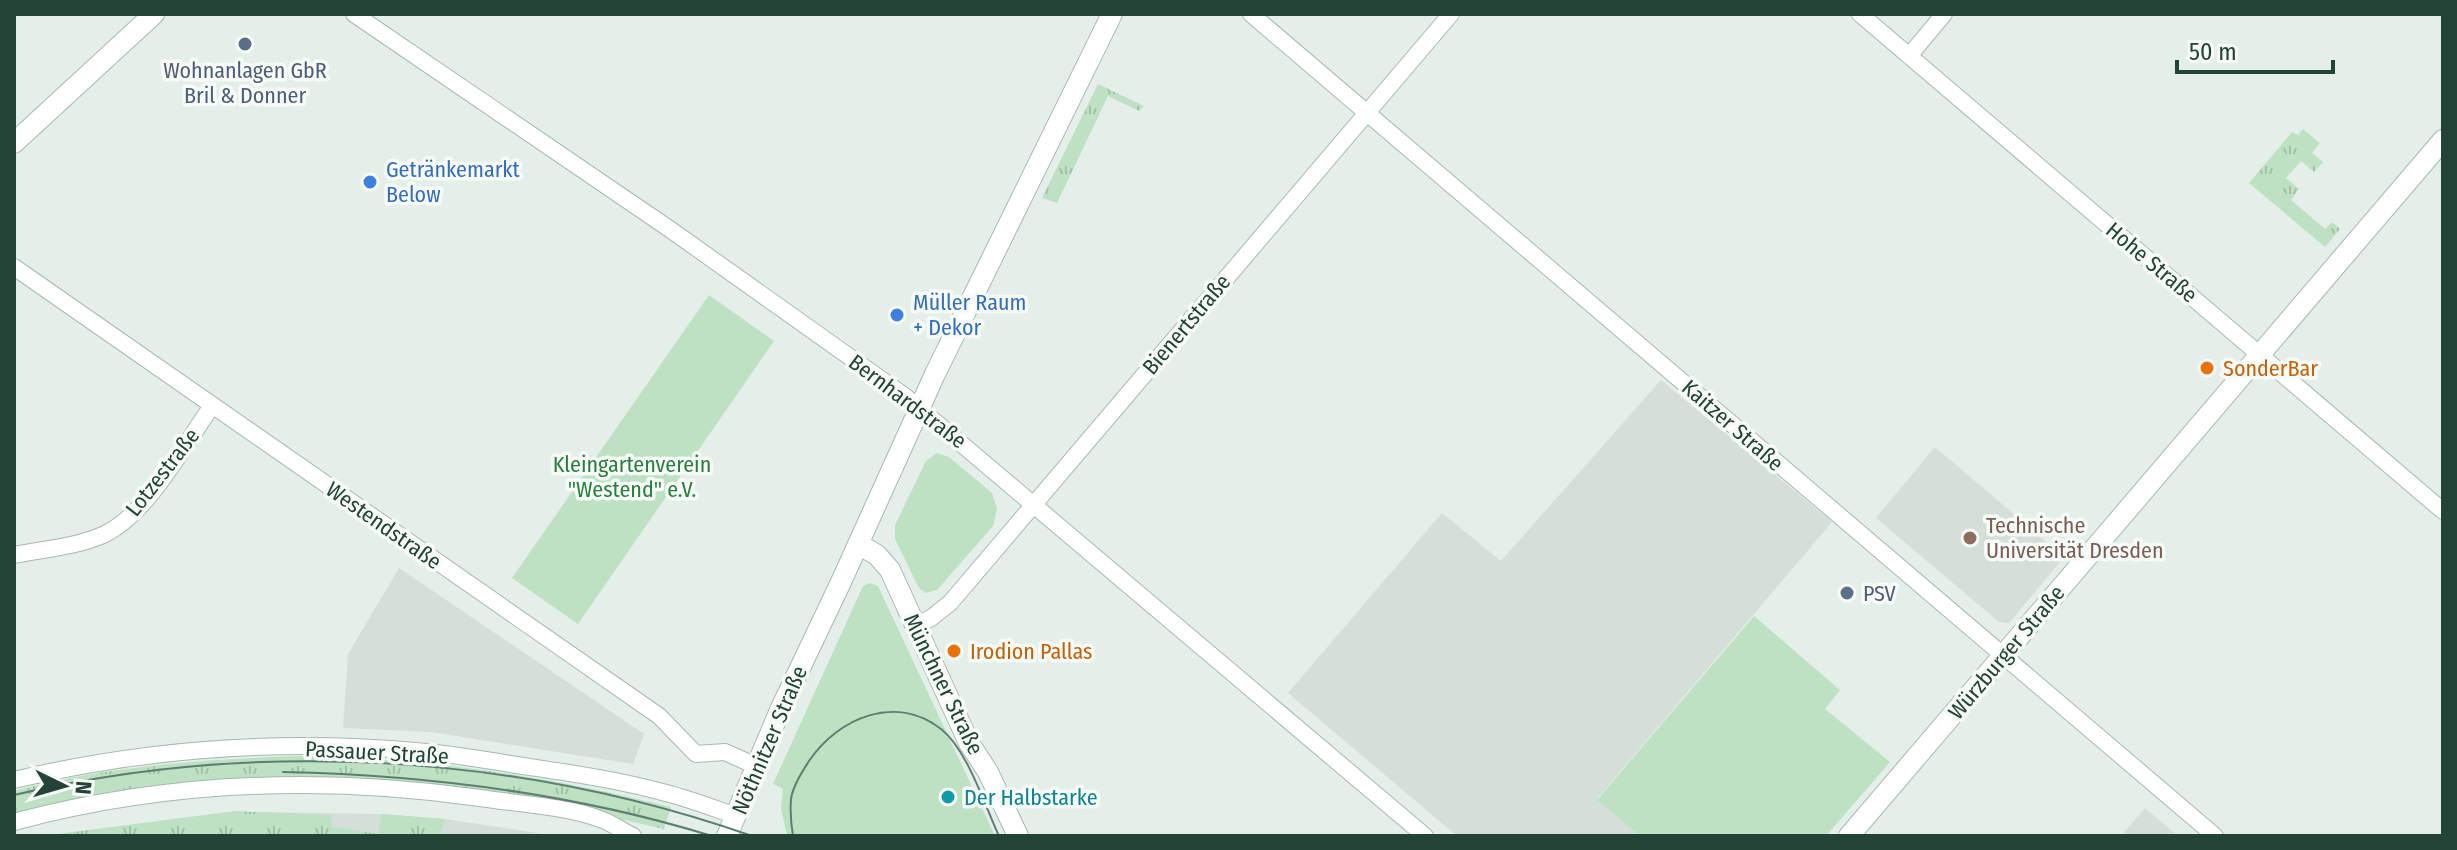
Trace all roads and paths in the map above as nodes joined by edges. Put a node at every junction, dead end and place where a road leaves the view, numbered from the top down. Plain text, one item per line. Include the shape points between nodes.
1 (154, 14) edge
2 (354, 14) edge
3 (1112, 14) edge
4 (1251, 14) edge
5 (1451, 14) edge
6 (1860, 14) edge
7 (1944, 14) edge
8 (1909, 56) junction
9 (1367, 112) junction
10 (2443, 140) edge
11 (14, 143) edge
12 (14, 267) edge
13 (2260, 354) junction
14 (212, 406) junction
15 (920, 407) junction
16 (1034, 502) junction
17 (2443, 511) edge
18 (858, 544) junction
19 (14, 555) edge
20 (915, 626) junction
21 (2003, 655) junction
22 (756, 766) junction
23 (14, 780) edge
24 (736, 816) junction
25 (14, 822) edge
26 (633, 836) edge
27 (727, 836) edge
28 (1018, 836) edge
29 (1425, 836) edge
30 (1849, 836) edge
31 (2215, 836) edge

1 - 11 street
2 - 15 street, Bernhardstraße
3 - 15 street, Nöthnitzer Straße
4 - 9 street, Kaitzer Straße
5 - 9 street, Bienertstraße
6 - 8 street, Hohe Straße
7 - 8 street
8 - 13 street, Hohe Straße
9 - 16 street, Bienertstraße
9 - 21 street, Kaitzer Straße
10 - 13 street, Würzburger Straße
12 - 14 street, Westendstraße
13 - 17 street, Hohe Straße
13 - 21 street, Würzburger Straße
14 - 19 street, Lotzestraße via 132,516 92,539
14 - 22 street, Westendstraße via 659,716 696,754 725,752
15 - 16 street, Bernhardstraße
15 - 18 street, Nöthnitzer Straße
16 - 20 street, Bienertstraße via 950,603
16 - 29 street, Bernhardstraße
18 - 20 street, Münchner Straße via 890,570
18 - 22 street, Nöthnitzer Straße
20 - 28 street, Münchner Straße
21 - 30 street, Würzburger Straße
21 - 31 street, Kaitzer Straße
22 - 24 street, Nöthnitzer Straße
23 - 24 street, Passauer Straße via 163,754 252,747 369,749 427,752 640,786
24 - 27 street, Nöthnitzer Straße
25 - 26 street, Passauer Straße via 179,791 345,785 414,789 557,810 600,819

